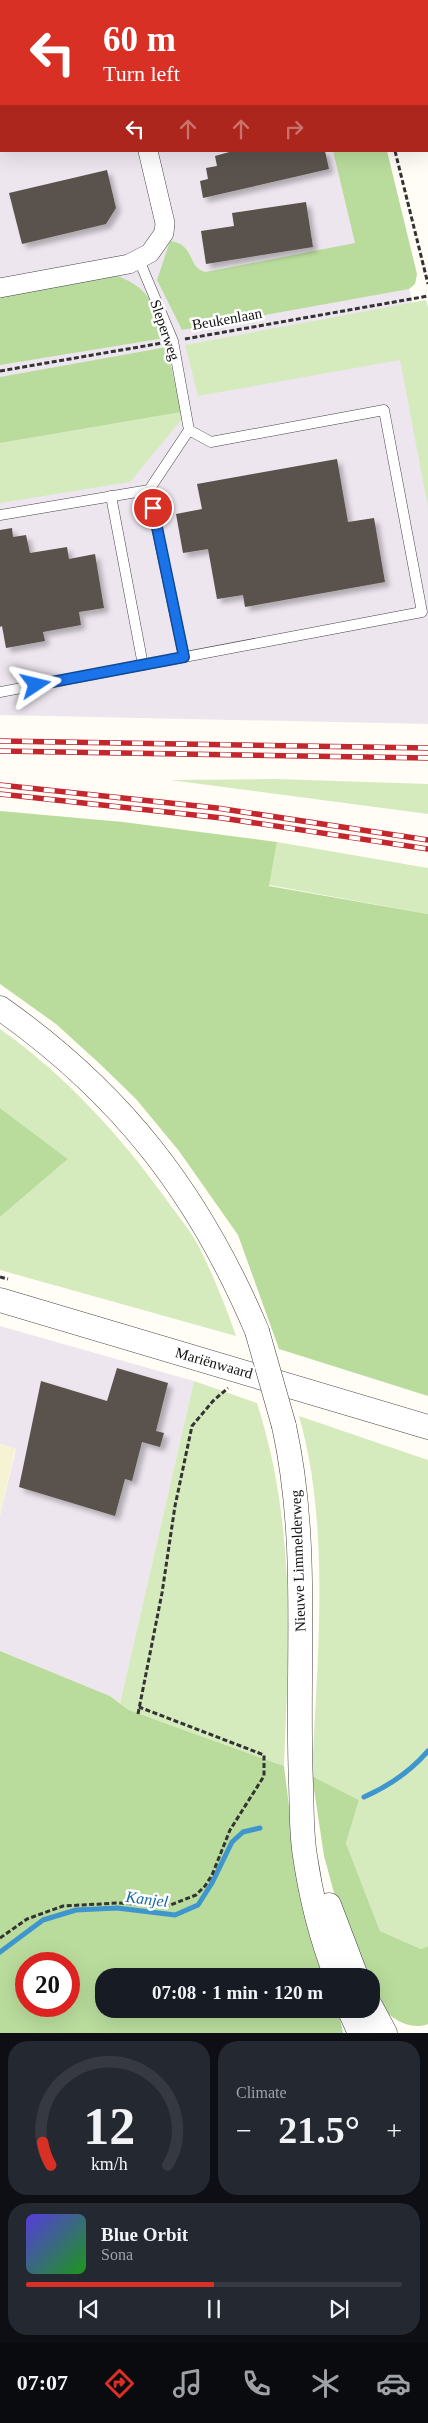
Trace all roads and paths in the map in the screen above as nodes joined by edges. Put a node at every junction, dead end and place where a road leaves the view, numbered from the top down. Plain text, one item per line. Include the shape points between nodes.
1 (148, 152) edge
2 (395, 152) edge
3 (139, 260) junction
4 (428, 284) edge
5 (0, 288) edge
6 (428, 296) edge
7 (172, 341) junction
8 (0, 371) edge
9 (189, 430) junction
10 (149, 490) junction
11 (111, 496) junction
12 (0, 515) edge
13 (184, 657) junction
14 (143, 665) junction
15 (0, 692) edge
16 (0, 1008) edge
17 (0, 1300) edge
18 (231, 1386) dead end
19 (428, 1427) edge
20 (139, 1708) junction
21 (138, 1714) dead end
22 (302, 1794) junction
23 (0, 1938) edge
24 (333, 1968) edge
25 (353, 1968) edge
26 (353, 2018) edge
27 (377, 2018) edge
28 (360, 2033) edge
29 (385, 2033) edge

1 - 3 street via 165,223 159,242
2 - 4 path
3 - 5 street
3 - 7 lane, Sleperweg
6 - 7 path, Beukenlaan
7 - 8 path, Beukenlaan
7 - 9 lane, Sleperweg
9 - 10 lane
9 - 13 lane via 211,442 384,410 422,612
10 - 11 lane
10 - 13 lane
11 - 12 lane
11 - 14 lane
13 - 14 lane
14 - 15 lane
16 - 22 street, Nieuwe Limmelderweg, bridge via 81,1072 148,1143 190,1201 215,1243 257,1331 284,1426 294,1479 300,1543
17 - 19 street, Mariënwaard
18 - 20 path via 192,1426
20 - 21 path
20 - 23 path via 264,1754 264,1776 230,1830 208,1881 196,1895 168,1906 118,1903 63,1906 27,1919
22 - 24 street, Nieuwe Limmelderweg via 304,1855 317,1919
22 - 25 street, Nieuwe Limmelderweg via 328,1901
26 - 28 street
27 - 29 street

